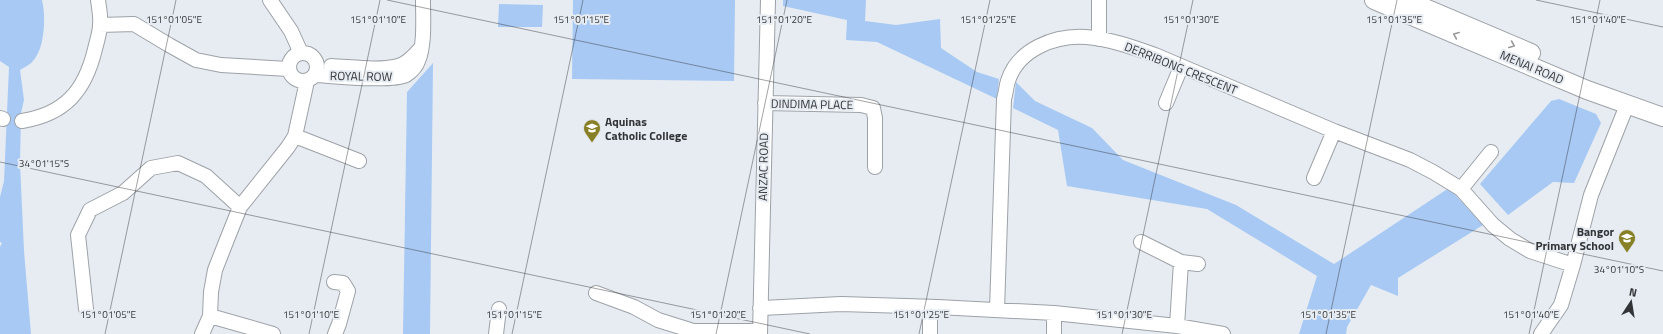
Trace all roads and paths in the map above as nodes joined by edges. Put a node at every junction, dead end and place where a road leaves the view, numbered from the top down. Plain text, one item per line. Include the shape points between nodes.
1 (98, 0) edge
2 (270, 0) edge
3 (423, 0) edge
4 (768, 0) edge
5 (1099, 0) edge
6 (1374, 0) edge
7 (1381, 0) edge
8 (1405, 7) edge
9 (100, 25) junction
10 (1099, 39) junction
11 (301, 53) junction
12 (1181, 67) junction
13 (288, 69) junction
14 (313, 74) junction
15 (1629, 100) junction
16 (764, 103) junction
17 (1166, 103) dead end
18 (1663, 107) edge
19 (1663, 118) edge
20 (22, 121) dead end
21 (1334, 131) junction
22 (295, 136) junction
23 (1491, 152) dead end
24 (359, 161) dead end
25 (875, 167) dead end
26 (1314, 178) dead end
27 (1461, 189) junction
28 (240, 208) junction
29 (1141, 242) dead end
30 (1181, 262) junction
31 (1198, 264) dead end
32 (1573, 265) junction
33 (334, 282) dead end
34 (596, 293) dead end
35 (930, 306) junction
36 (760, 308) junction
37 (86, 309) dead end
38 (499, 309) dead end
39 (997, 310) junction
40 (1054, 313) junction
41 (210, 316) junction
42 (1177, 326) junction
43 (760, 333) edge
44 (202, 334) edge
45 (273, 334) edge
46 (335, 334) edge
47 (496, 334) edge
48 (930, 334) edge
49 (1054, 334) edge
50 (1223, 334) edge
51 (1541, 334) edge

1 - 9 street
2 - 11 street via 291,31
3 - 14 street, ROYAL ROW via 422,48 413,58 399,66
4 - 16 street, ANZAC ROAD
5 - 10 street
6 - 8 main road, MENAI ROAD
7 - 8 main road, MENAI ROAD
8 - 15 main road, MENAI ROAD via 1580,87
9 - 13 street via 134,24 196,60 221,65
9 - 20 street via 92,60 80,87 72,97 49,114
10 - 12 street, DERRIBONG CRESCENT via 1126,45
10 - 39 street, DERRIBONG CRESCENT via 1070,38 1052,41 1033,49 1022,57 1008,80 1004,107
11 - 13 street via 291,58
11 - 14 street via 313,58
12 - 17 street
12 - 21 street, DERRIBONG CRESCENT
13 - 14 street via 296,80
14 - 22 street
15 - 18 main road, MENAI ROAD
15 - 19 main road, MENAI ROAD
15 - 32 street via 1591,195
16 - 25 street, DINDIMA PLACE via 861,105 873,108
16 - 36 street, ANZAC ROAD
21 - 26 street
21 - 27 street, DERRIBONG CRESCENT via 1410,160
22 - 24 street
22 - 28 street
23 - 27 street
27 - 32 street, DERRIBONG CRESCENT via 1493,225 1510,239 1530,250
28 - 37 street via 206,176 178,163 151,168 123,193 90,210 78,235
28 - 41 street via 215,270
29 - 30 street
30 - 31 street
30 - 42 street
32 - 51 street via 1561,305
33 - 46 street via 343,283 348,291
34 - 43 street via 634,307 658,320 693,331
35 - 36 street via 841,304
35 - 39 street
35 - 48 street
36 - 43 street, ANZAC ROAD
38 - 47 street
39 - 40 street
40 - 42 street
40 - 49 street
41 - 44 street
41 - 45 street
42 - 50 street

